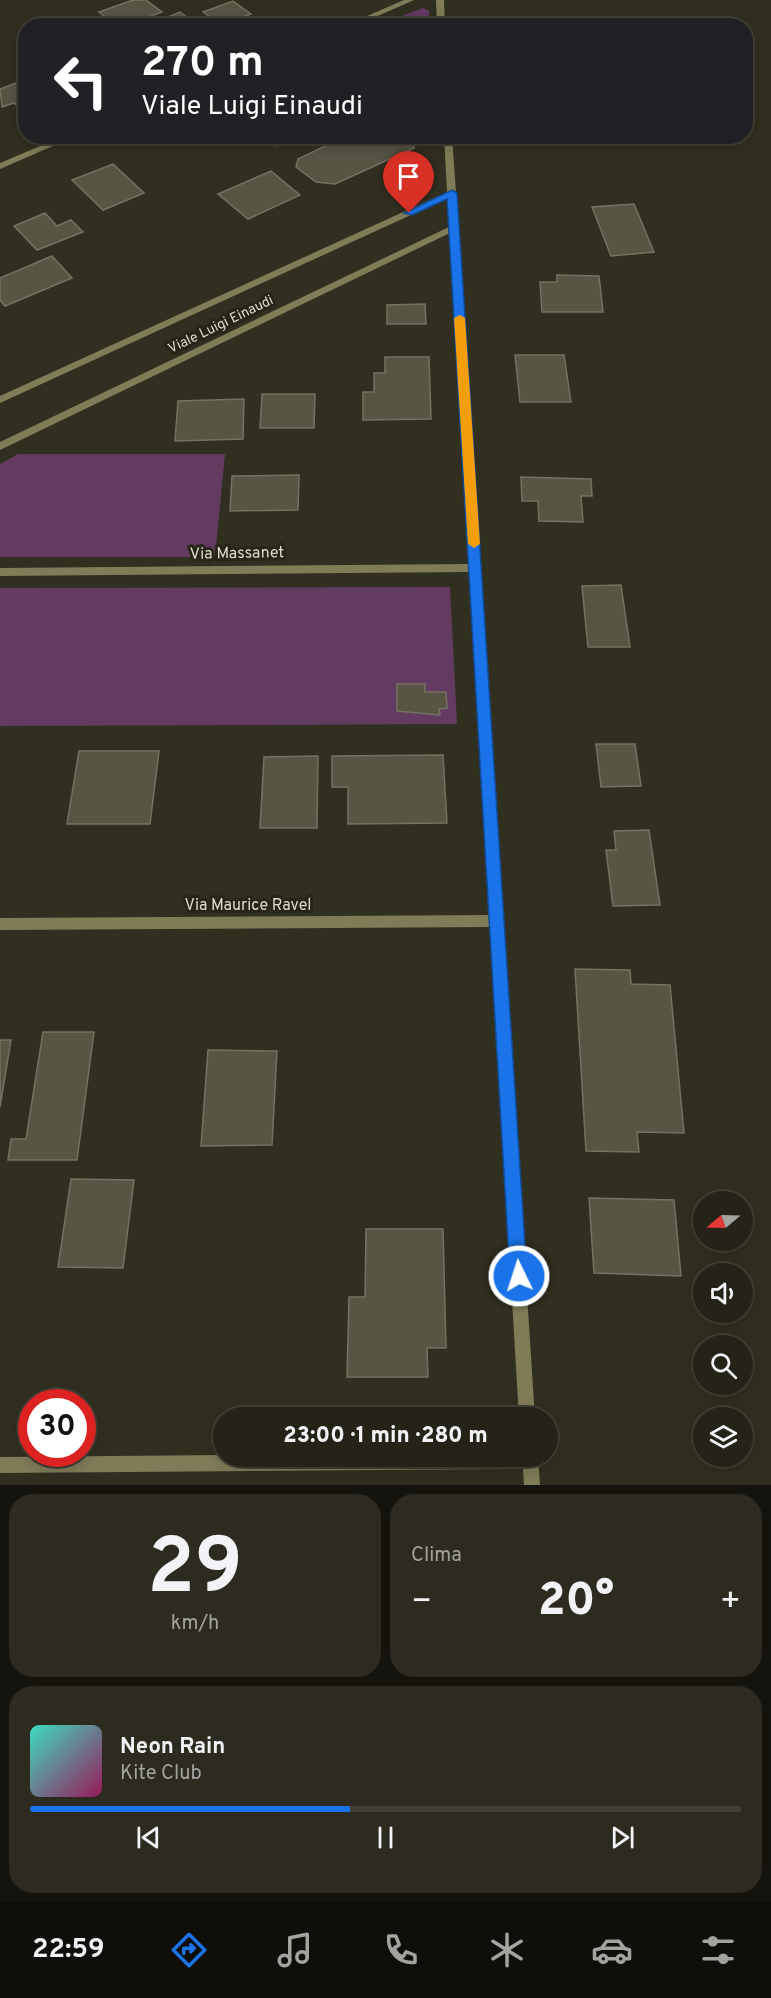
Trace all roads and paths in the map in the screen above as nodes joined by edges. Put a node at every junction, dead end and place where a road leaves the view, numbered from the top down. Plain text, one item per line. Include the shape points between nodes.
1 (410, 0) edge
2 (440, 0) edge
3 (366, 18) edge
4 (441, 18) edge
5 (53, 144) edge
6 (449, 144) edge
7 (0, 166) edge
8 (452, 193) junction
9 (454, 228) junction
10 (0, 400) edge
11 (0, 446) edge
12 (475, 568) junction
13 (0, 572) edge
14 (497, 921) junction
15 (0, 924) edge
16 (526, 1407) edge
17 (213, 1463) edge
18 (0, 1465) edge
19 (531, 1467) edge
20 (532, 1485) edge

1 - 3 street
2 - 4 street
5 - 7 street
6 - 8 street
8 - 9 street
8 - 10 street, Viale Luigi Einaudi
9 - 11 street, Viale Luigi Einaudi
9 - 12 street
12 - 13 street, Via Massanet
12 - 14 street
14 - 15 street, Via Maurice Ravel
14 - 16 street
17 - 18 street
19 - 20 street

